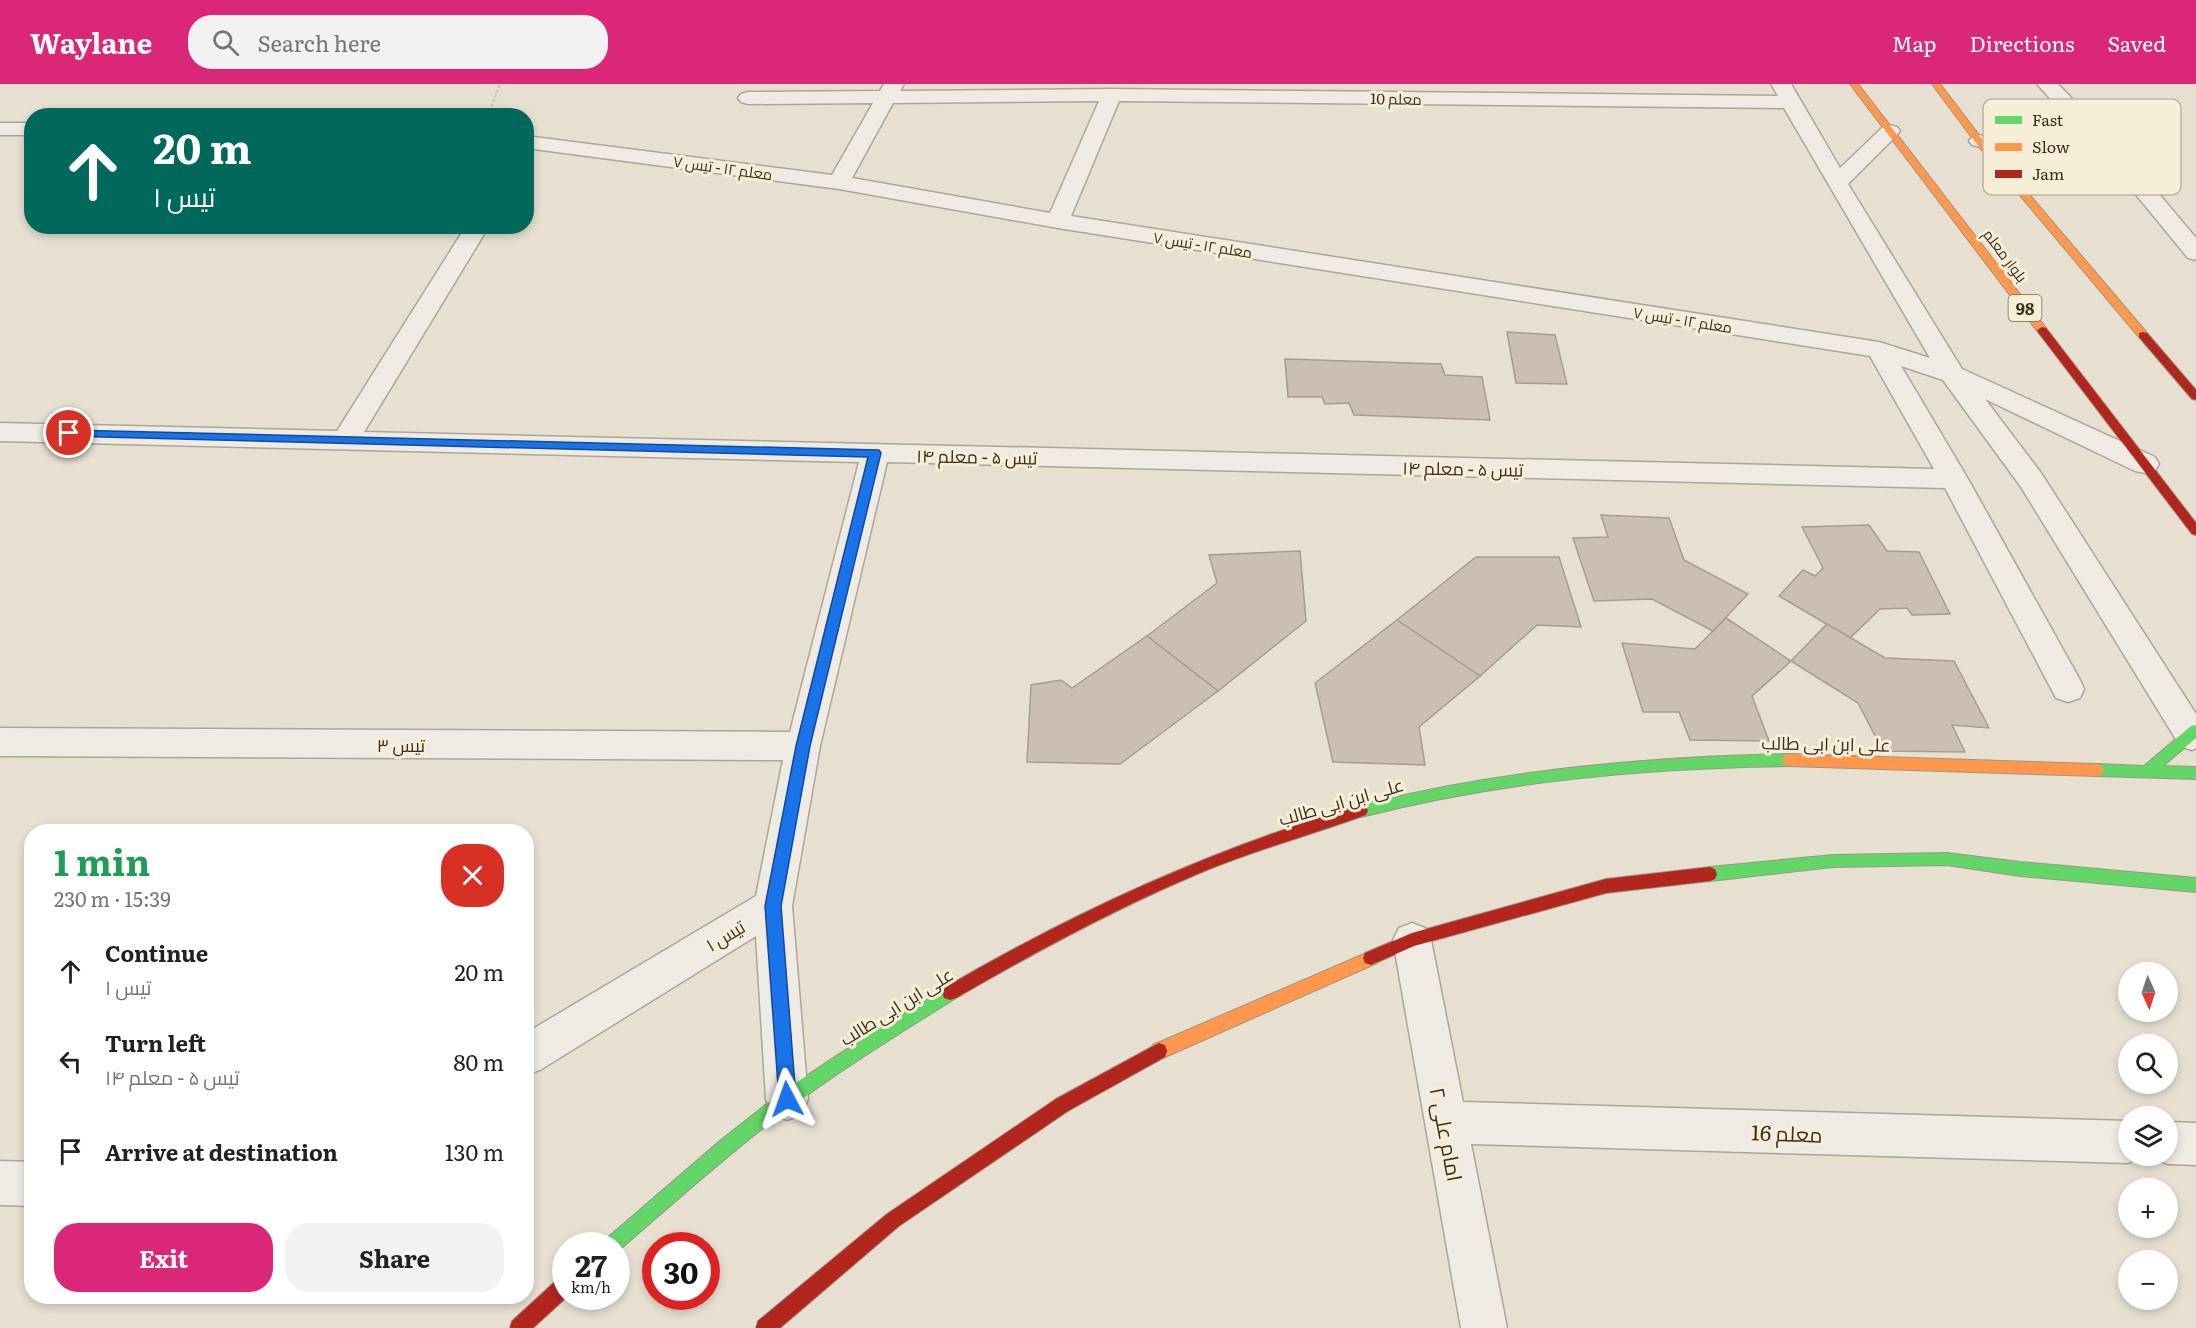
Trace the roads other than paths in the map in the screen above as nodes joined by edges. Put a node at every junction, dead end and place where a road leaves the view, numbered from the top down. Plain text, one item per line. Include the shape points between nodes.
1 (1854, 84) edge
2 (1936, 84) edge
3 (2047, 84) edge
4 (892, 90) edge
5 (1787, 93) edge
6 (1112, 95) junction
7 (748, 98) dead end
8 (2061, 99) edge
9 (0, 129) edge
10 (24, 129) edge
11 (1890, 130) junction
12 (1978, 141) junction
13 (1983, 142) edge
14 (534, 147) edge
15 (1983, 147) edge
16 (839, 182) junction
17 (1837, 183) junction
18 (2024, 195) edge
19 (2150, 195) edge
20 (1058, 221) junction
21 (473, 234) edge
22 (2191, 242) edge
23 (1879, 350) junction
24 (1952, 374) junction
25 (2196, 397) edge
26 (0, 432) edge
27 (345, 440) junction
28 (875, 453) junction
29 (2145, 464) junction
30 (1954, 480) junction
31 (2196, 531) edge
32 (2068, 689) dead end
33 (2194, 733) edge
34 (0, 742) edge
35 (803, 746) junction
36 (2146, 772) junction
37 (2196, 773) edge
38 (2196, 885) edge
39 (773, 906) junction
40 (1412, 940) junction
41 (534, 1051) edge
42 (787, 1099) junction
43 (1446, 1122) junction
44 (2118, 1142) edge
45 (2178, 1143) edge
46 (2196, 1144) edge
47 (0, 1183) edge
48 (24, 1184) edge
49 (627, 1232) edge
50 (552, 1299) edge
51 (519, 1328) edge
52 (765, 1328) edge
53 (1484, 1328) edge

1 - 11 main road, بلوار معلم / 98
2 - 12 main road
3 - 8 street
4 - 6 street, معلم 10
4 - 7 street, معلم 10
4 - 16 street
5 - 6 street, معلم 10
5 - 17 street
6 - 20 street
9 - 10 street
11 - 17 street
11 - 29 main road, بلوار معلم / 98
12 - 13 street
12 - 15 main road
14 - 16 street, معلم ۱۲ - تیس ۷
16 - 20 street, معلم ۱۲ - تیس ۷
17 - 24 street
18 - 25 main road
19 - 22 street
20 - 23 street, معلم ۱۲ - تیس ۷
21 - 27 street
23 - 24 street, معلم ۱۲ - تیس ۷
23 - 30 street
24 - 29 street, معلم ۱۲ - تیس ۷
24 - 33 street via 2031,480
26 - 27 street, تیس ۵ - معلم ۱۴
27 - 28 street, تیس ۵ - معلم ۱۴
28 - 30 street, تیس ۵ - معلم ۱۴
28 - 35 street
29 - 31 main road, بلوار معلم / 98
30 - 32 street
33 - 36 main road
34 - 35 street, تیس ۳
35 - 39 street
36 - 37 main road, علی ابن ابی طالب
36 - 42 main road, علی ابن ابی طالب via 1937,762 1668,763 1546,776 1381,806 1286,834 1190,871 1067,929 871,1041
38 - 40 main road via 1947,859 1833,861 1606,886
39 - 41 street, تیس ۱
39 - 42 street
40 - 43 street, امام علی ۲
40 - 52 main road via 1159,1051 1062,1106 893,1220
42 - 49 main road, علی ابن ابی طالب
43 - 44 street, معلم 16
43 - 53 street, امام علی ۲
45 - 46 street
47 - 48 street
50 - 51 main road

